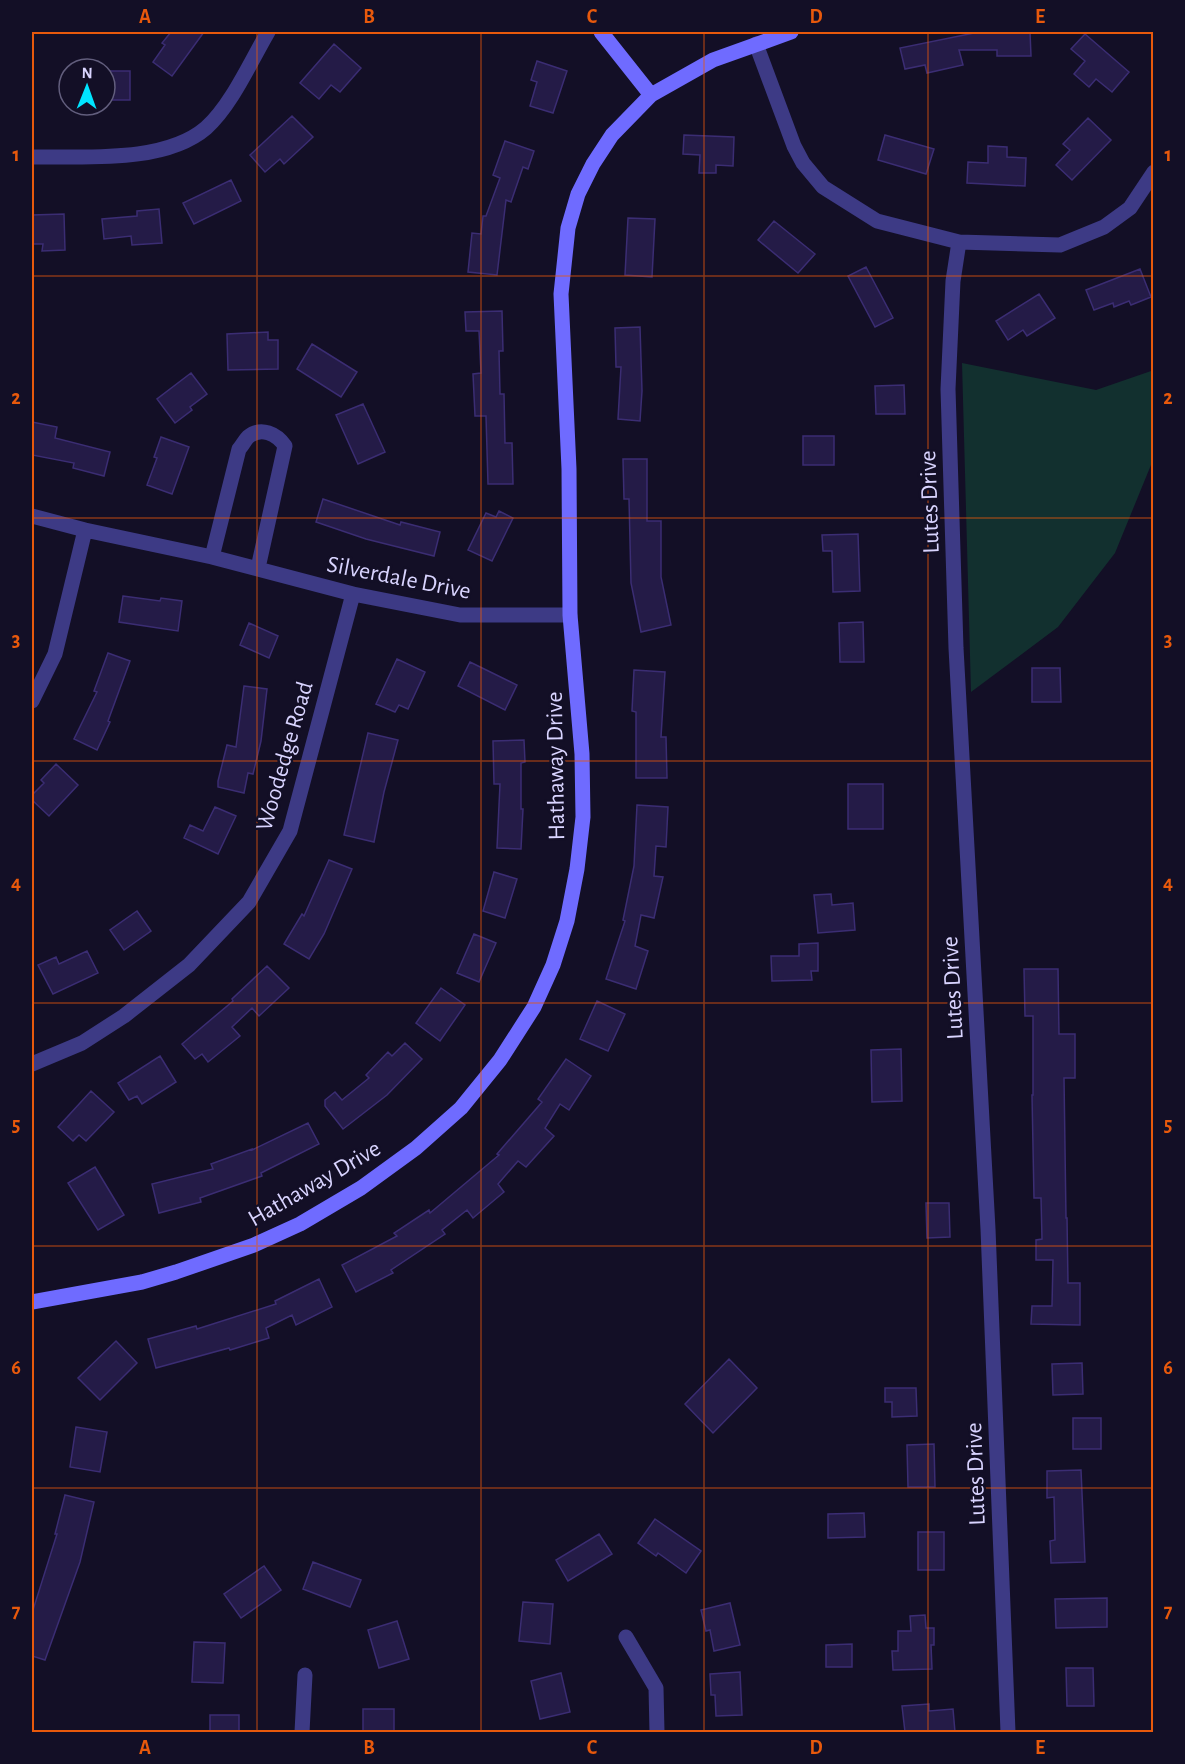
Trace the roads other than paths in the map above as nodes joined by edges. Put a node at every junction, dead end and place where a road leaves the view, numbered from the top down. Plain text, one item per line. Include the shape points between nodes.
1 (268, 32) edge
2 (601, 32) edge
3 (791, 32) edge
4 (756, 44) junction
5 (651, 95) junction
6 (32, 157) edge
7 (1154, 172) edge
8 (959, 242) junction
9 (32, 516) edge
10 (85, 530) junction
11 (212, 557) junction
12 (258, 568) junction
13 (353, 594) junction
14 (570, 615) junction
15 (32, 701) edge
16 (32, 1064) edge
17 (32, 1302) edge
18 (626, 1637) dead end
19 (305, 1675) dead end
20 (302, 1732) edge
21 (657, 1732) edge
22 (1008, 1732) edge

1 - 6 street via 226,105 206,128 180,144 136,155
2 - 5 street
3 - 4 street, Hathaway Drive
4 - 5 street, Hathaway Drive via 713,60
4 - 8 street via 794,146 823,187 877,221
5 - 14 street, Hathaway Drive via 612,135 593,164 578,194 568,228 561,294 569,469
7 - 8 street via 1130,208 1104,227 1060,245
8 - 22 street, Lutes Drive via 953,281 948,389 956,648 988,1228
9 - 10 street, Silverdale Drive
10 - 11 street, Silverdale Drive
10 - 15 street via 55,654
11 - 12 street, Silverdale Drive
11 - 12 street via 239,449 248,436 261,431 278,436 285,446
12 - 13 street, Silverdale Drive
13 - 14 street, Silverdale Drive via 460,615
13 - 16 street, Woodedge Road via 290,831 249,902 189,965 124,1016 82,1042
14 - 17 street, Hathaway Drive via 582,754 583,817 577,869 553,965 534,1007 500,1060 461,1108 416,1148 361,1188 300,1224 254,1245 142,1282
18 - 21 street via 656,1688
19 - 20 street

